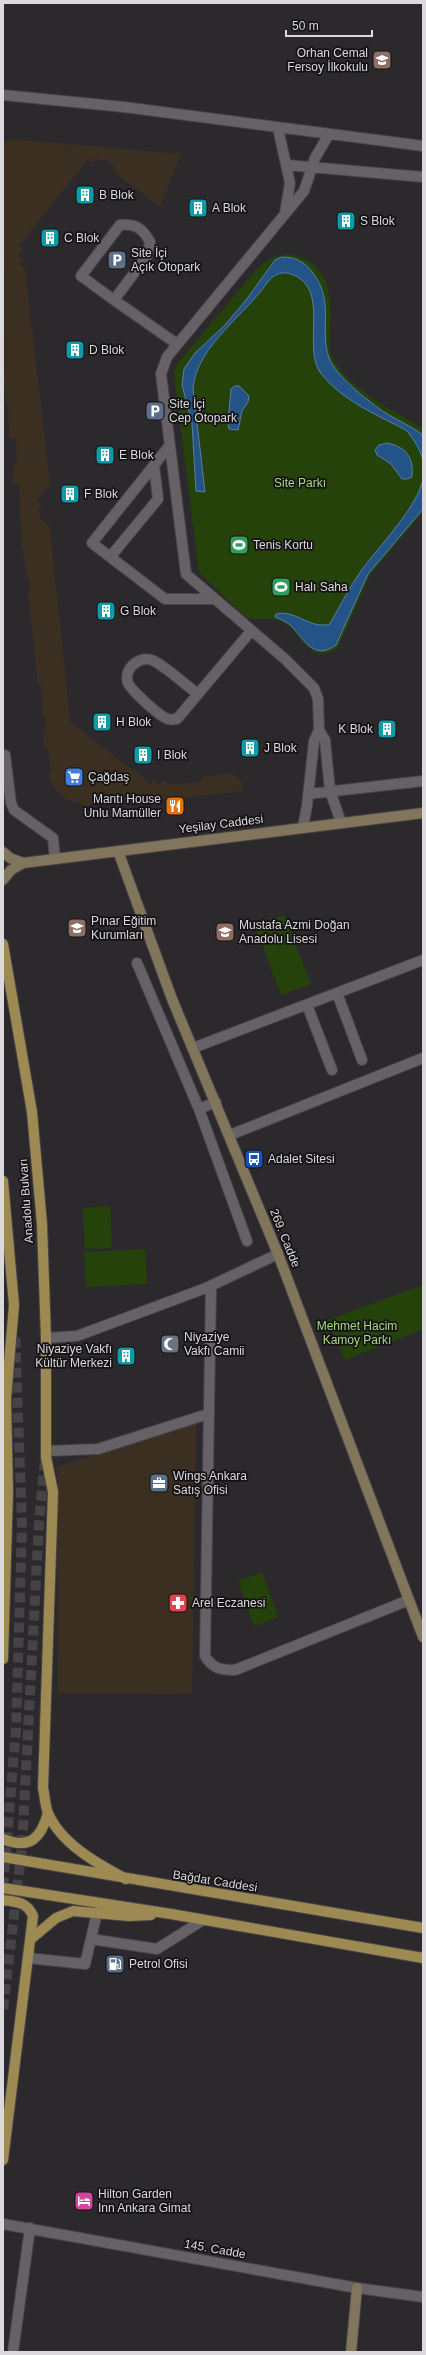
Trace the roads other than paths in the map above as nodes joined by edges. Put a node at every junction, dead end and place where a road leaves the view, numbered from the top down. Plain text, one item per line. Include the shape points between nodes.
1 (3, 95) edge
2 (278, 128) junction
3 (329, 134) junction
4 (423, 146) edge
5 (287, 165) junction
6 (312, 167) junction
7 (423, 177) edge
8 (285, 215) junction
9 (114, 300) junction
10 (177, 344) junction
11 (170, 445) junction
12 (154, 465) junction
13 (110, 556) junction
14 (213, 598) junction
15 (251, 631) junction
16 (198, 694) junction
17 (319, 730) junction
18 (5, 754) dead end
19 (423, 781) edge
20 (330, 791) junction
21 (308, 794) junction
22 (423, 813) edge
23 (341, 822) junction
24 (303, 827) junction
25 (118, 851) junction
26 (3, 852) edge
27 (55, 859) junction
28 (23, 863) junction
29 (3, 880) edge
30 (3, 944) edge
31 (423, 960) edge
32 (137, 964) dead end
33 (337, 993) junction
34 (307, 1004) junction
35 (193, 1048) junction
36 (423, 1058) edge
37 (362, 1060) dead end
38 (332, 1070) dead end
39 (216, 1102) junction
40 (199, 1109) junction
41 (230, 1135) junction
42 (3, 1181) edge
43 (247, 1241) dead end
44 (278, 1254) junction
45 (211, 1286) junction
46 (46, 1338) junction
47 (7, 1350) edge
48 (208, 1414) junction
49 (46, 1454) junction
50 (409, 1600) junction
51 (420, 1617) edge
52 (423, 1637) edge
53 (3, 1659) edge
54 (48, 1813) junction
55 (3, 1838) edge
56 (3, 1857) edge
57 (126, 1879) junction
58 (3, 1888) edge
59 (3, 1900) edge
60 (97, 1912) junction
61 (171, 1914) junction
62 (204, 1920) junction
63 (423, 1922) edge
64 (404, 1925) junction
65 (423, 1928) edge
66 (31, 1939) junction
67 (92, 1939) junction
68 (28, 1958) junction
69 (423, 1958) edge
70 (3, 2160) edge
71 (3, 2224) edge
72 (30, 2228) junction
73 (357, 2288) junction
74 (423, 2297) edge
75 (13, 2352) edge
76 (351, 2352) edge

1 - 2 street via 124,107
2 - 3 street
2 - 5 street
3 - 4 street
3 - 6 street
5 - 6 street
5 - 8 street via 290,182
6 - 7 street
6 - 8 street via 304,191
8 - 10 street
9 - 9 street via 146,256 150,242 144,231 131,224 120,225 81,276
9 - 10 street
10 - 11 street via 167,357 161,374
11 - 12 street
11 - 14 street via 186,574
12 - 13 street via 158,499
12 - 13 street via 92,542
13 - 14 street via 165,599
14 - 15 street
15 - 16 street
15 - 17 street via 314,688 318,699
16 - 16 street via 154,661 144,658 137,661 129,671 127,681 131,690 168,720 177,720
17 - 20 street via 325,740
17 - 21 street via 314,741
18 - 27 street via 10,803 14,810 53,838
19 - 20 street
20 - 21 street
20 - 23 street
21 - 24 street
22 - 23 street, Yeşilay Caddesi
23 - 24 street, Yeşilay Caddesi
24 - 25 street, Yeşilay Caddesi
25 - 27 street, Yeşilay Caddesi
25 - 35 street, 269. Cadde via 172,999
26 - 28 street
27 - 28 street, Yeşilay Caddesi
28 - 29 street, Yeşilay Caddesi via 11,870
30 - 46 main road, Anadolu Bulvarı via 32,1112 42,1224
31 - 33 street
32 - 40 street
33 - 34 street
33 - 37 street
34 - 35 street
34 - 38 street
35 - 39 street, 269. Cadde
36 - 41 street
39 - 40 street
39 - 41 street, 269. Cadde
40 - 43 street
41 - 44 street, 269. Cadde
42 - 47 main road, Anadolu Bulvarı via 14,1305
44 - 45 street
44 - 50 street, 269. Cadde
45 - 46 street via 77,1336
45 - 48 street
46 - 49 main road, Anadolu Bulvarı
47 - 53 main road, Anadolu Bulvarı via 8,1491
48 - 49 street via 98,1449
48 - 50 street via 205,1656 210,1664 221,1670 236,1670
49 - 54 main road, Anadolu Bulvarı via 53,1492 43,1788
50 - 51 street, 269. Cadde
51 - 52 street, 269. Cadde
54 - 55 main road via 43,1831 30,1842 13,1843
54 - 57 main road via 60,1832 76,1848 106,1869
56 - 57 main road, Bağdat Caddesi
57 - 64 main road, Bağdat Caddesi
58 - 61 main road
59 - 66 main road via 23,1903 30,1908 33,1916
60 - 61 main road via 129,1916
60 - 66 main road via 74,1911 56,1918
60 - 67 street
61 - 62 main road
62 - 67 street via 157,1949
62 - 69 main road
63 - 64 main road
64 - 65 main road, Bağdat Caddesi
66 - 68 main road
67 - 68 street via 85,1964
68 - 70 main road
71 - 72 street, 145. Cadde
72 - 73 street, 145. Cadde
72 - 75 street
73 - 74 street, 145. Cadde
73 - 76 street

